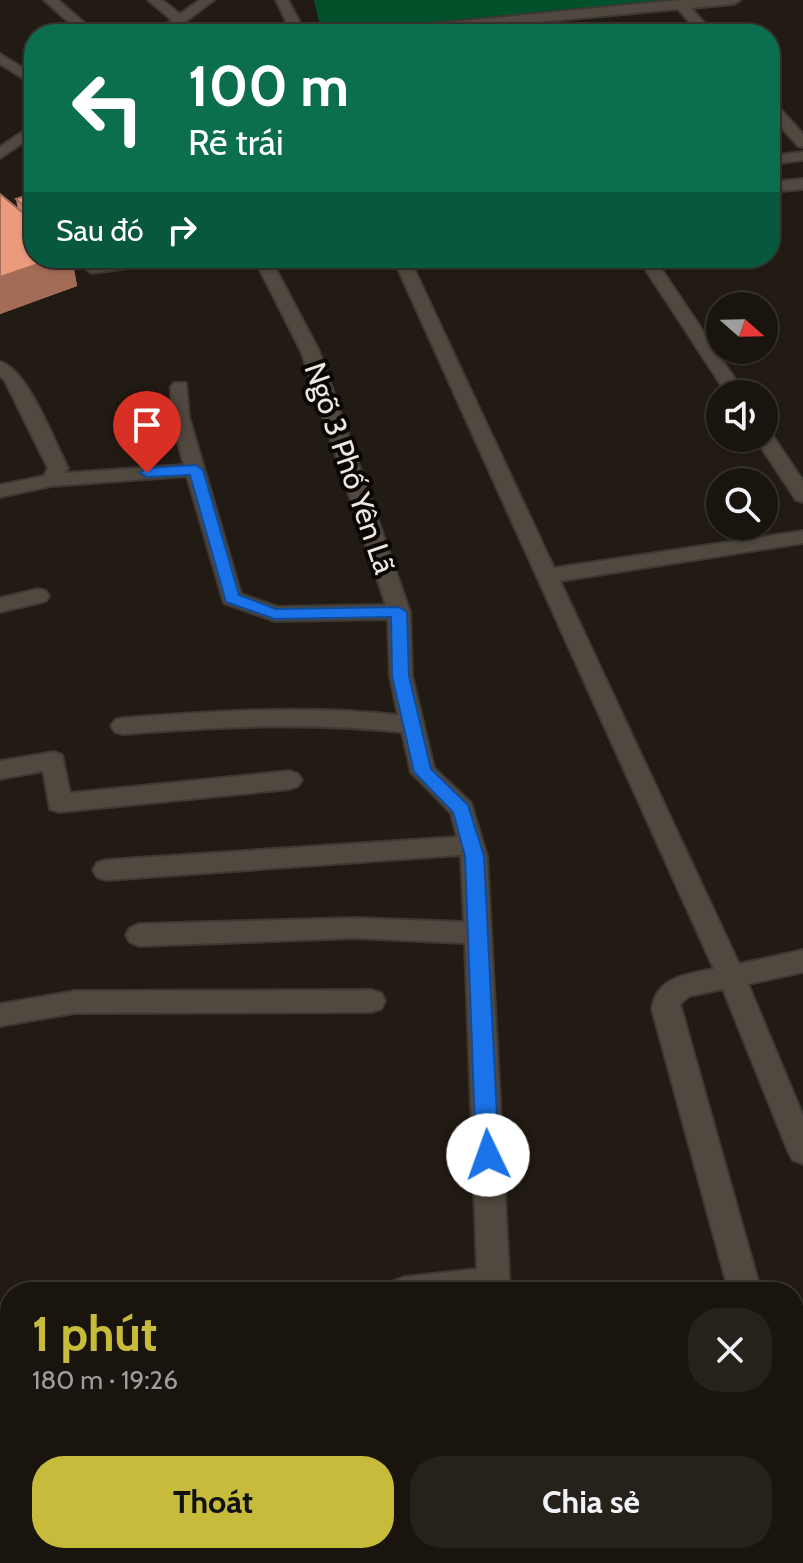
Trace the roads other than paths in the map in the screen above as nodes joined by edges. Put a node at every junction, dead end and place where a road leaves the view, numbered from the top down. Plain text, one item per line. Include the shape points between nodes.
1 (50, 0) edge
2 (154, 0) edge
3 (208, 0) edge
4 (282, 0) edge
5 (734, 0) edge
6 (681, 4) junction
7 (180, 20) junction
8 (490, 20) junction
9 (78, 24) edge
10 (175, 24) edge
11 (294, 24) edge
12 (455, 24) edge
13 (493, 24) edge
14 (698, 24) edge
15 (0, 58) edge
16 (20, 71) junction
17 (0, 74) edge
18 (24, 74) edge
19 (780, 117) edge
20 (24, 136) edge
21 (803, 143) edge
22 (0, 154) edge
23 (803, 156) edge
24 (780, 159) edge
25 (803, 184) edge
26 (780, 186) edge
27 (267, 268) edge
28 (406, 268) edge
29 (653, 268) edge
30 (0, 367) edge
31 (727, 380) edge
32 (180, 387) dead end
33 (774, 452) edge
34 (196, 470) junction
35 (51, 480) junction
36 (0, 491) edge
37 (803, 496) edge
38 (803, 537) edge
39 (548, 576) junction
40 (38, 596) dead end
41 (0, 605) edge
42 (399, 612) junction
43 (412, 725) junction
44 (123, 726) dead end
45 (0, 770) edge
46 (290, 780) dead end
47 (471, 845) junction
48 (106, 870) dead end
49 (478, 933) junction
50 (139, 935) dead end
51 (803, 961) edge
52 (732, 978) junction
53 (371, 1001) dead end
54 (0, 1015) edge
55 (803, 1151) edge
56 (493, 1282) edge
57 (742, 1282) edge

1 - 9 street
2 - 7 street
3 - 7 street
4 - 11 street
5 - 6 street
6 - 8 street
6 - 14 street
7 - 10 street
8 - 12 street
8 - 13 street
15 - 16 street
16 - 17 street
16 - 18 street
19 - 21 street
20 - 22 street
23 - 24 street
25 - 26 street
27 - 42 street, Ngõ 3 Phố Yên Lã via 310,351
28 - 39 street
29 - 31 street
30 - 35 street via 13,378 58,468
32 - 34 street via 180,417
33 - 37 street
34 - 35 street
34 - 42 street via 232,598 275,614
35 - 36 street
38 - 39 street
39 - 52 street
40 - 41 street
42 - 43 street, Ngõ 3 Phố Yên Lã via 401,676
43 - 44 street via 359,718 237,718
43 - 47 street, Ngõ 3 Phố Yên Lã via 423,772 462,809
45 - 46 street via 54,761 59,803
47 - 48 street
47 - 49 street, Ngõ 3 Phố Yên Lã
49 - 50 street via 355,928
49 - 56 street, Ngõ 3 Phố Yên Lã
51 - 52 street
52 - 55 street
52 - 57 street via 681,987 667,999 666,1009
53 - 54 street via 75,1002

